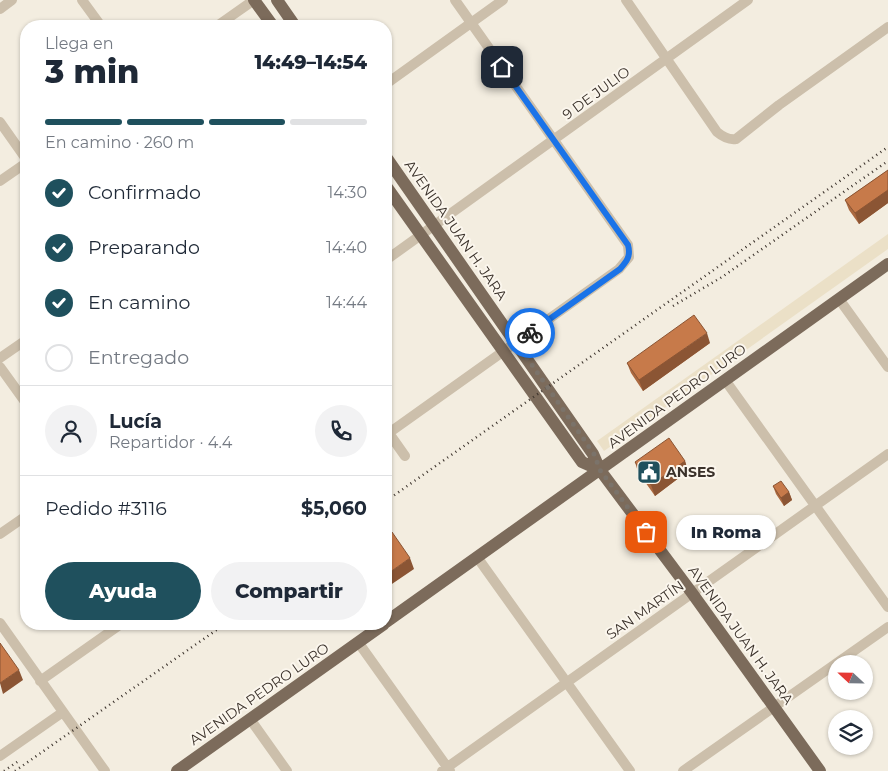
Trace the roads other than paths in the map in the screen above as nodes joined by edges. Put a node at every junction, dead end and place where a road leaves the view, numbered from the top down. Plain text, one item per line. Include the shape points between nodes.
1 (12, 0) edge
2 (82, 0) edge
3 (254, 0) edge
4 (277, 0) edge
5 (455, 0) edge
6 (503, 0) edge
7 (626, 0) edge
8 (748, 0) edge
9 (0, 9) edge
10 (97, 20) edge
11 (226, 20) edge
12 (269, 20) edge
13 (291, 20) edge
14 (471, 23) junction
15 (888, 27) edge
16 (666, 58) junction
17 (392, 80) edge
18 (0, 122) edge
19 (554, 140) junction
20 (20, 152) edge
21 (20, 166) edge
22 (392, 166) edge
23 (0, 182) edge
24 (392, 194) edge
25 (434, 226) junction
26 (422, 235) junction
27 (392, 256) edge
28 (888, 264) edge
29 (839, 299) junction
30 (516, 342) junction
31 (20, 344) edge
32 (504, 351) junction
33 (0, 358) edge
34 (0, 367) edge
35 (888, 367) edge
36 (725, 380) junction
37 (20, 395) edge
38 (392, 429) edge
39 (392, 439) edge
40 (888, 454) edge
41 (405, 456) dead end
42 (600, 470) junction
43 (816, 506) junction
44 (20, 520) edge
45 (0, 534) edge
46 (478, 557) junction
47 (692, 593) junction
48 (888, 607) edge
49 (392, 618) edge
50 (0, 623) edge
51 (888, 627) edge
52 (112, 630) edge
53 (375, 630) edge
54 (358, 642) junction
55 (40, 680) junction
56 (567, 682) junction
57 (775, 707) junction
58 (63, 712) junction
59 (250, 719) junction
60 (0, 756) edge
61 (446, 770) edge
62 (106, 771) edge
63 (177, 771) edge
64 (287, 771) edge
65 (630, 771) edge
66 (683, 771) edge
67 (820, 771) edge

1 - 9 street
2 - 10 street
3 - 11 street
3 - 12 main road
4 - 13 main road
5 - 14 street
6 - 14 street
7 - 16 street
8 - 16 street, 9 DE JULIO
14 - 17 street
14 - 19 street
15 - 16 street via 736,139 728,139 718,132
16 - 19 street, 9 DE JULIO
18 - 20 street
19 - 25 street, 9 DE JULIO
19 - 30 street via 628,245 629,257 620,269
21 - 23 street
22 - 25 main road, AVENIDA JUAN H. JARA
24 - 26 main road, AVENIDA JUAN H. JARA
25 - 26 street, 9 DE JULIO
25 - 30 main road, AVENIDA JUAN H. JARA
26 - 27 street, 9 DE JULIO
26 - 32 main road, AVENIDA JUAN H. JARA
28 - 29 main road, AVENIDA PEDRO LURO
29 - 35 street
29 - 36 main road, AVENIDA PEDRO LURO
30 - 32 street
30 - 42 main road, AVENIDA JUAN H. JARA via 594,454
31 - 33 street
32 - 38 street
32 - 42 main road, AVENIDA JUAN H. JARA via 582,462
34 - 37 street
36 - 42 main road, AVENIDA PEDRO LURO
36 - 43 street
39 - 41 street
40 - 43 street, SAN MARTÍN
42 - 46 main road, AVENIDA PEDRO LURO
42 - 47 main road, AVENIDA JUAN H. JARA
43 - 47 street, SAN MARTÍN
43 - 48 street
44 - 45 street
46 - 49 main road, AVENIDA PEDRO LURO
46 - 56 street
47 - 56 street, SAN MARTÍN
47 - 57 main road, AVENIDA JUAN H. JARA
50 - 55 street
51 - 57 street
52 - 55 street
53 - 54 main road, AVENIDA PEDRO LURO
54 - 59 main road, AVENIDA PEDRO LURO
54 - 61 street
55 - 58 street
56 - 61 street, SAN MARTÍN
56 - 65 street
57 - 66 street
57 - 67 main road, AVENIDA JUAN H. JARA
58 - 60 street
58 - 62 street
59 - 63 main road, AVENIDA PEDRO LURO
59 - 64 street

